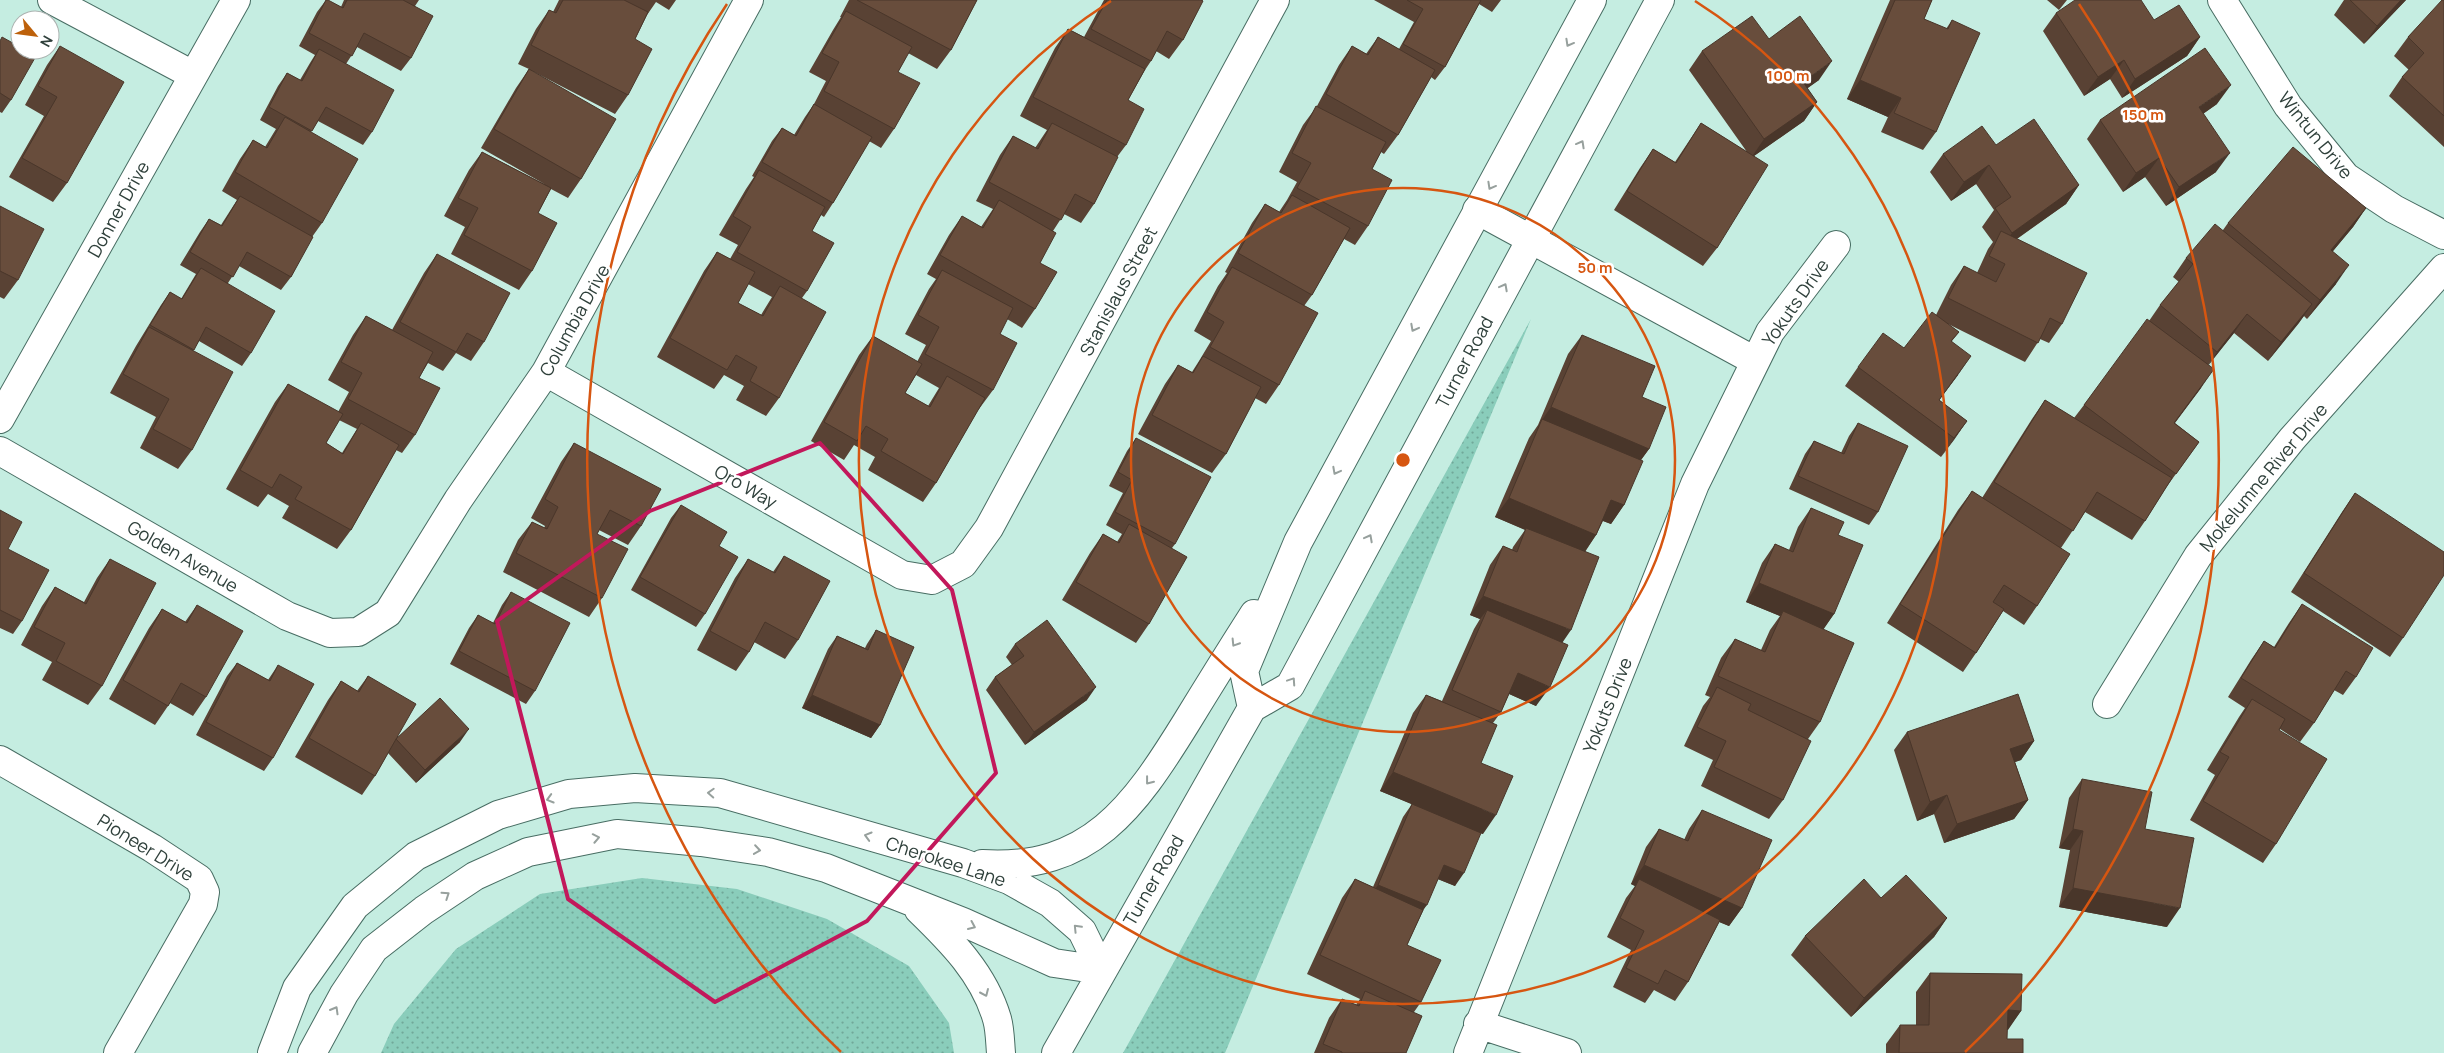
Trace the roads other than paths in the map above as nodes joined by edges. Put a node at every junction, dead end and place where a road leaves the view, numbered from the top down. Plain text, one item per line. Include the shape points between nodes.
1 (52, 0) edge
2 (236, 0) edge
3 (749, 0) edge
4 (1274, 0) edge
5 (1592, 0) edge
6 (1660, 0) edge
7 (2222, 0) edge
8 (193, 75) junction
9 (1478, 210) junction
10 (2444, 235) edge
11 (1530, 238) junction
12 (1836, 245) dead end
13 (2444, 268) edge
14 (1755, 361) junction
15 (546, 372) junction
16 (0, 419) edge
17 (0, 451) edge
18 (1298, 542) junction
19 (949, 571) joint
20 (372, 623) joint
21 (2107, 704) dead end
22 (1252, 708) junction
23 (0, 760) edge
24 (963, 863) junction
25 (910, 902) junction
26 (1101, 970) junction
27 (1478, 1024) junction
28 (118, 1053) edge
29 (272, 1053) edge
30 (312, 1053) edge
31 (1001, 1053) edge
32 (1056, 1053) edge
33 (1468, 1053) edge
34 (1567, 1053) edge

1 - 8 street
2 - 8 street, Donner Drive
3 - 15 street, Columbia Drive
4 - 19 street, Stanislaus Street via 989,528 963,564
5 -> 9 street
11 -> 6 street, Turner Road
7 - 10 street, Wintun Drive via 2288,106 2346,177 2394,209
8 - 16 street, Donner Drive
9 - 11 street, Yokuts Drive
9 -> 18 street
11 - 14 street, Yokuts Drive
22 -> 11 street, Turner Road via 1290,686
12 - 14 street, Yokuts Drive via 1770,332
13 - 21 street, Mokelumne River Drive via 2292,439 2198,556
14 - 27 street, Yokuts Drive via 1695,484
15 - 19 street, Oro Way via 902,575 932,580
15 - 20 street, Columbia Drive via 458,500 388,613
17 - 20 street, Golden Avenue via 287,616 330,633 358,632
18 - 22 street via 1244,671
18 -> 24 street via 1156,772 1104,830 1072,850 1037,862 1004,866
22 - 26 street, Turner Road
23 - 28 street, Pioneer Drive via 167,858 199,879 205,892 203,904
26 -> 24 street, Cherokee Lane via 1082,932 1050,903 1010,880
24 -> 29 street, Cherokee Lane via 720,793 635,788 569,794 498,815 424,852 355,906 296,988
25 -> 26 street via 1054,963
30 -> 25 street via 344,994 374,949 475,876 528,852 618,834 701,842 778,855 826,868
25 -> 31 street via 952,942 980,979 997,1019
26 - 32 street, Turner Road
27 - 33 street, Yokuts Drive
27 - 34 street

